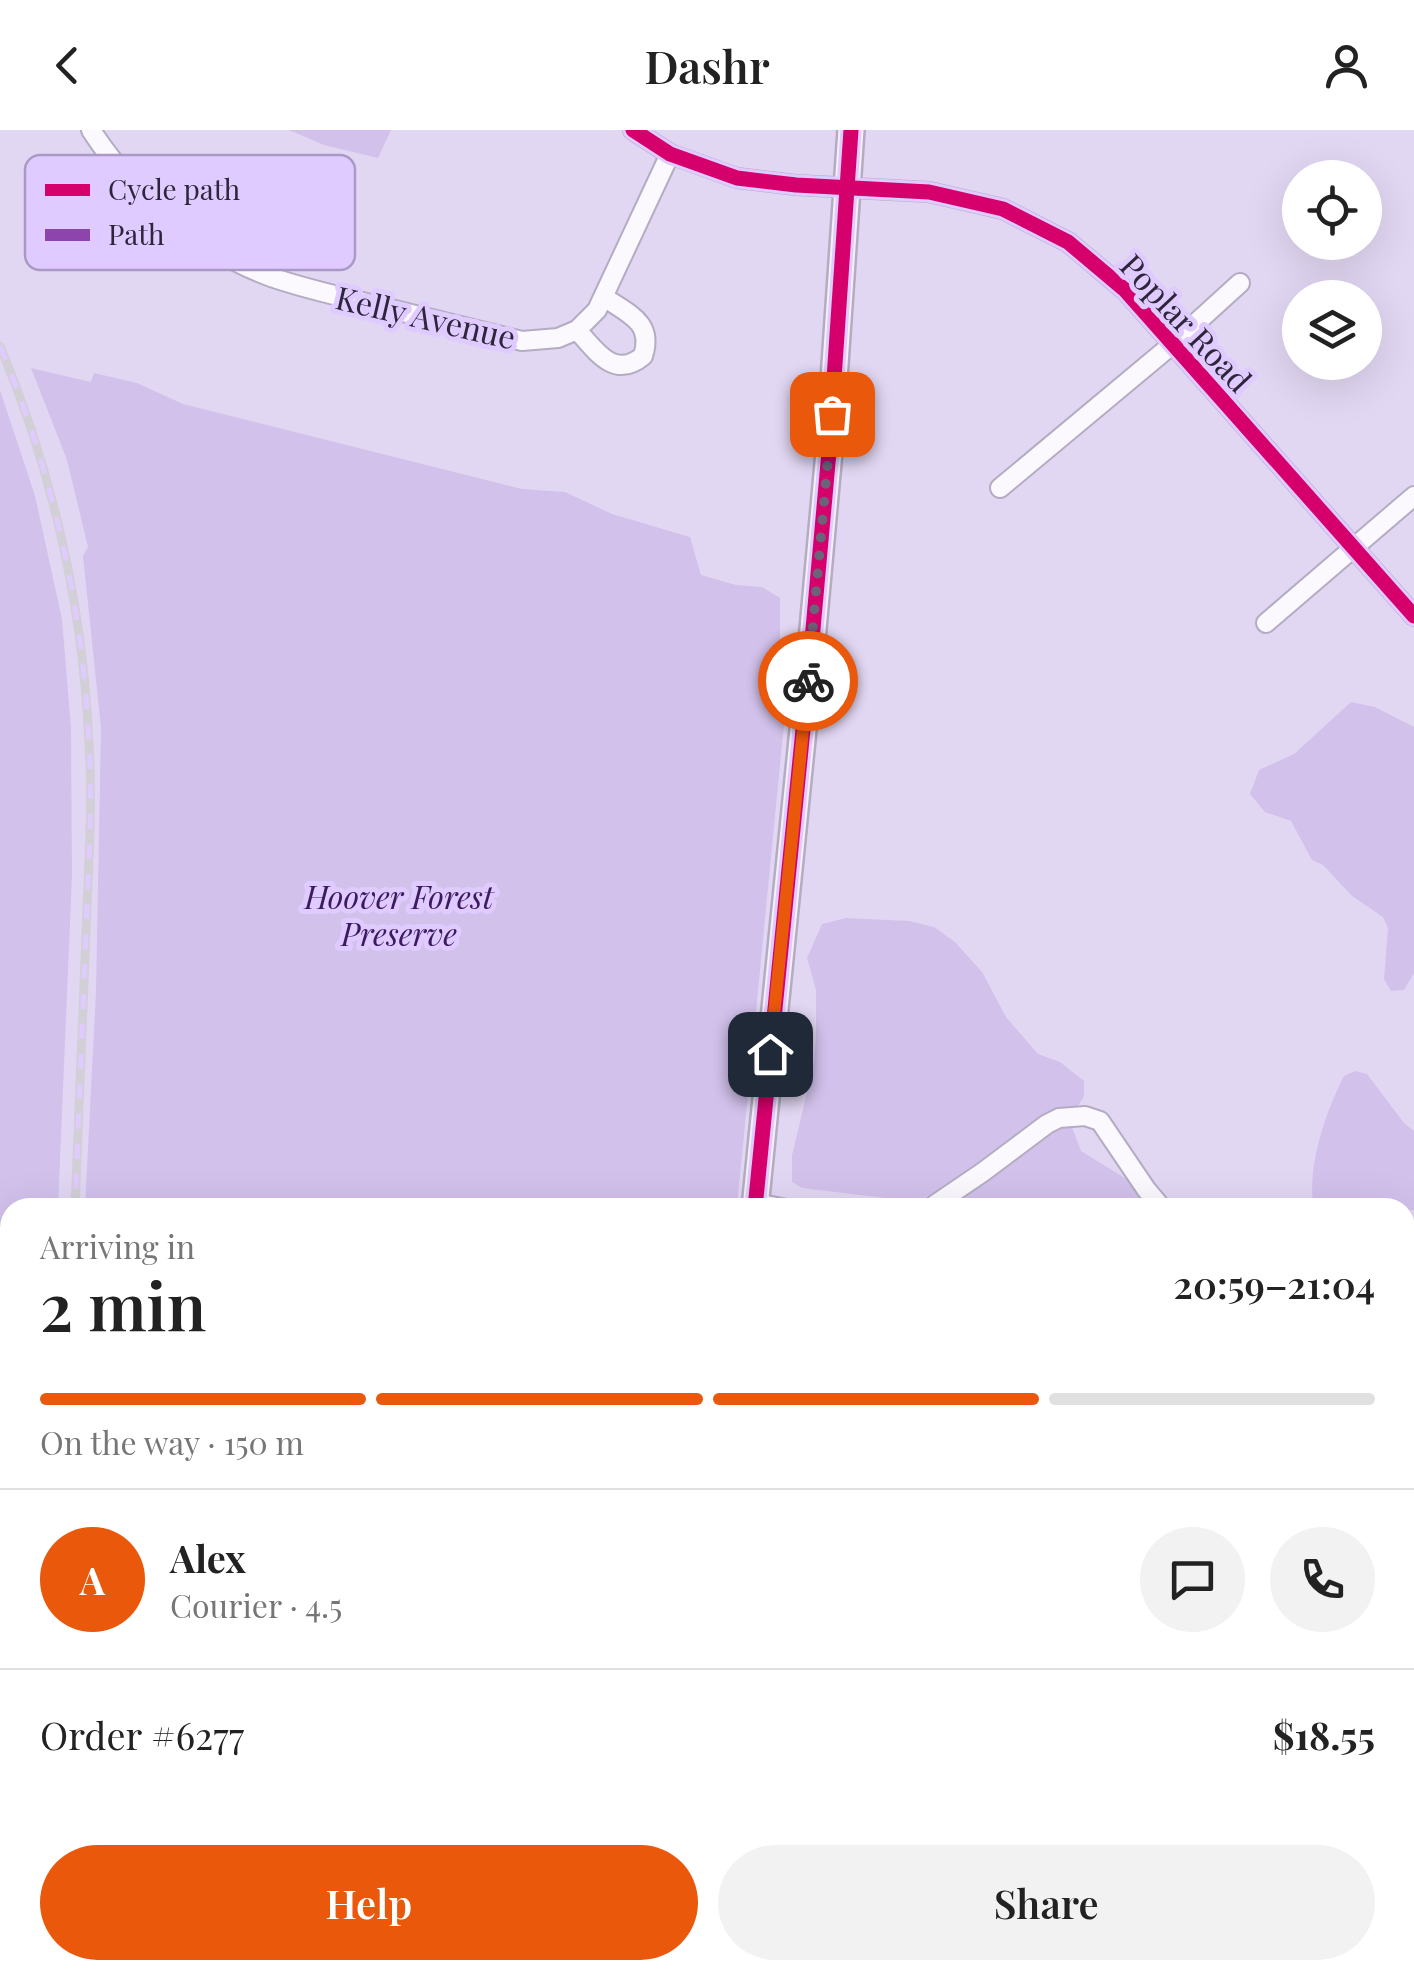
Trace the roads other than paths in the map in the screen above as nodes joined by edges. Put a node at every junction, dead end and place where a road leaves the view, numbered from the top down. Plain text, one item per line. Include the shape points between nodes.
1 (91, 130) edge
2 (633, 130) edge
3 (851, 130) edge
4 (670, 154) junction
5 (108, 155) edge
6 (847, 186) junction
7 (255, 270) edge
8 (1240, 284) dead end
9 (604, 297) junction
10 (577, 330) junction
11 (1174, 343) junction
12 (1000, 488) dead end
13 (1414, 496) edge
14 (1352, 548) junction
15 (1414, 616) edge
16 (1266, 623) dead end
17 (756, 1198) edge
18 (945, 1198) edge
19 (1155, 1198) edge

1 - 5 street, Kelly Avenue
2 - 4 street, Poplar Road
3 - 6 street
4 - 6 street, Poplar Road via 736,178
4 - 9 street
6 - 11 street, Poplar Road via 929,192 1003,208 1068,242 1126,290
6 - 17 street via 829,452
7 - 10 street, Kelly Avenue via 522,341
8 - 11 street
9 - 10 street
9 - 10 street via 643,326 643,356 618,366
11 - 12 street
11 - 14 street, Poplar Road
13 - 14 street
14 - 15 street, Poplar Road
14 - 16 street
18 - 19 street via 1048,1124 1085,1116 1100,1121

